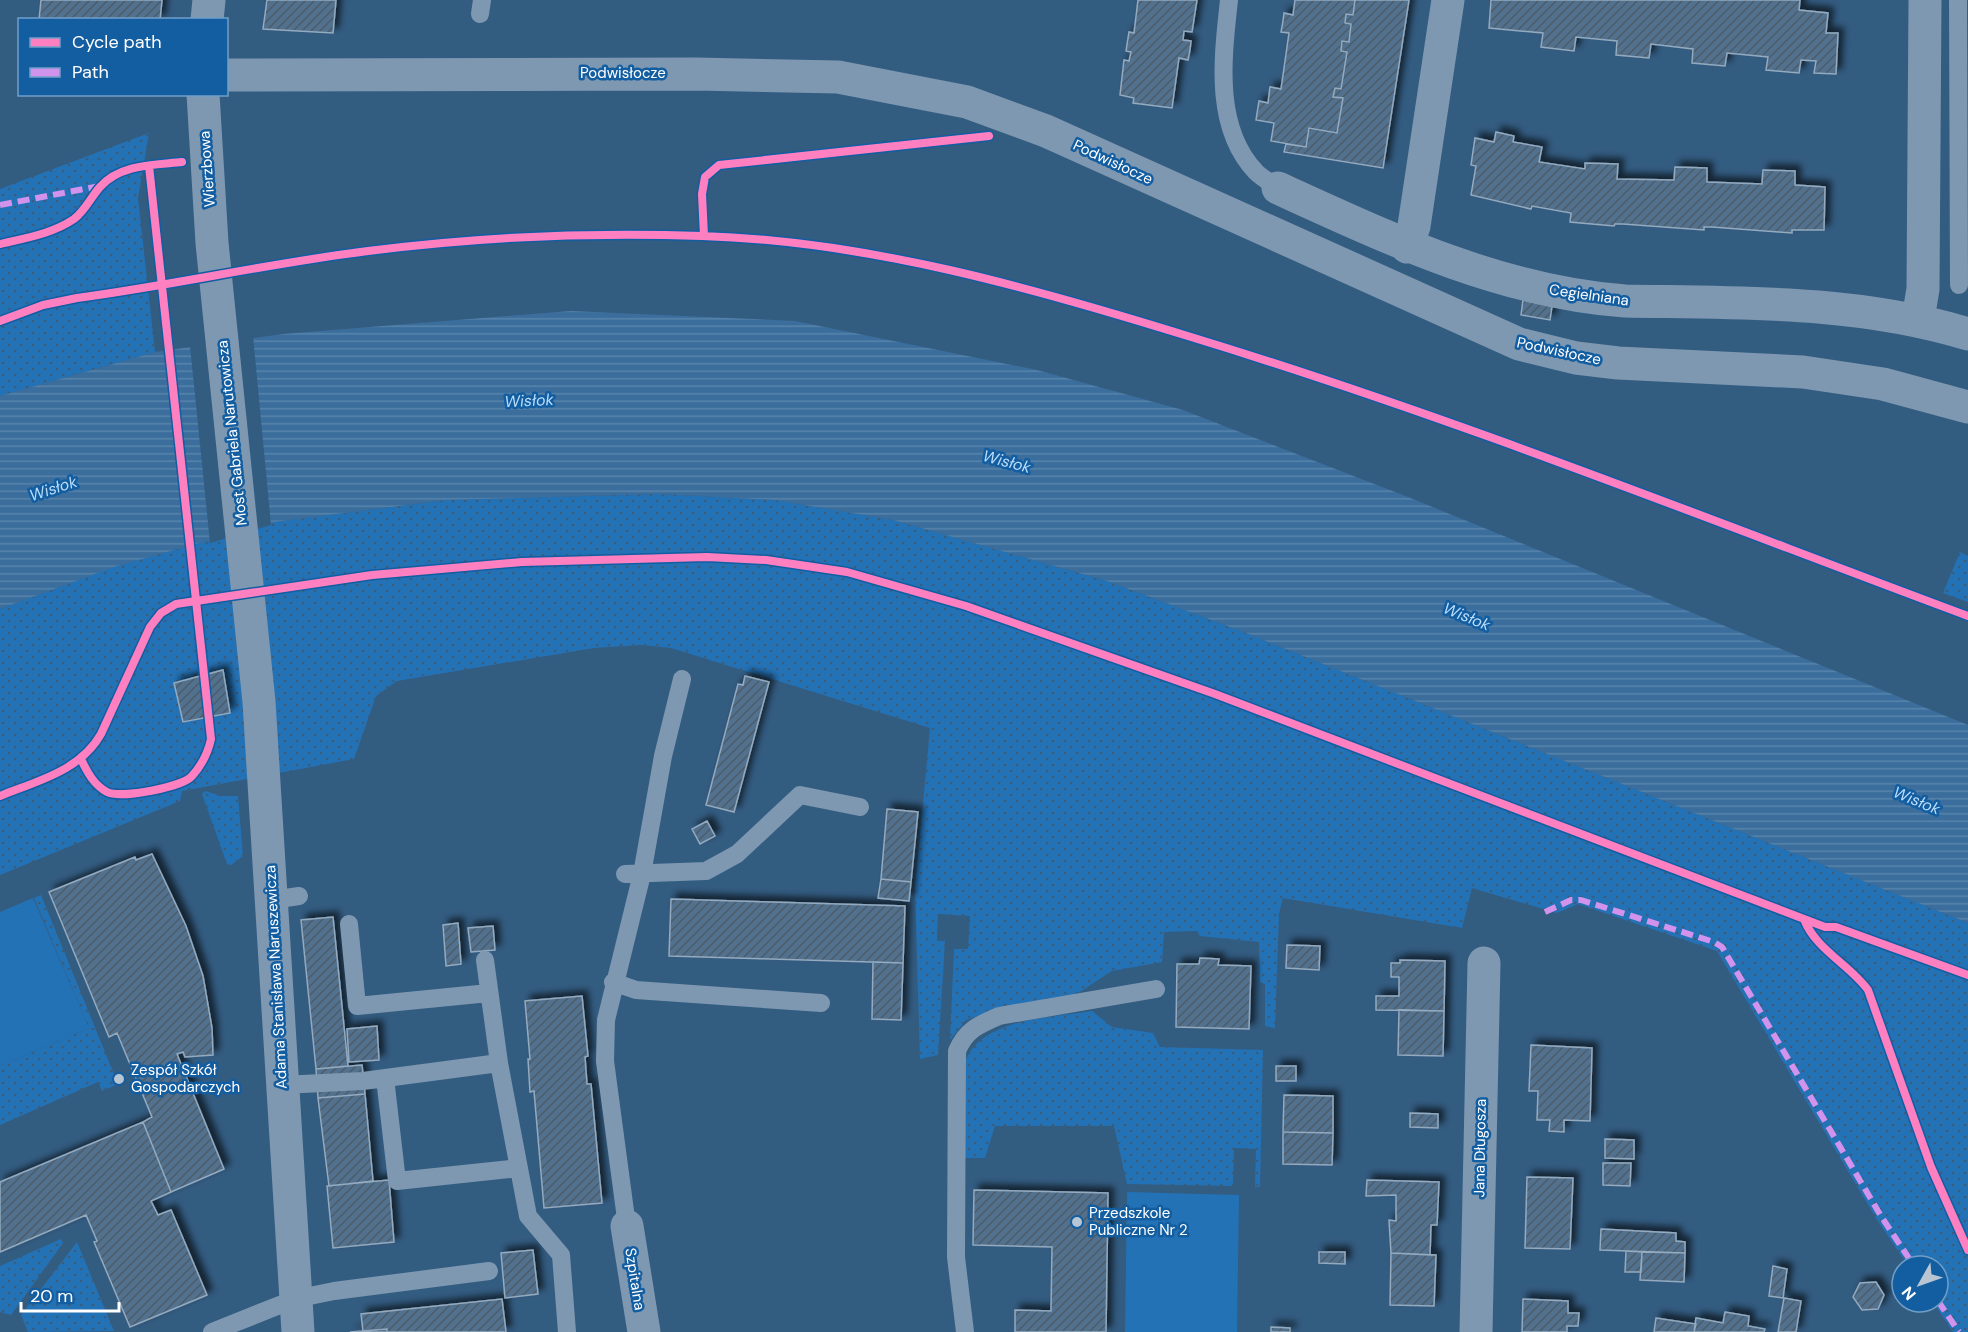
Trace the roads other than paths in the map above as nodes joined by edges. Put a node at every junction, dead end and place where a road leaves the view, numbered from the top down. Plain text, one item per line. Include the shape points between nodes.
1 (208, 0) edge
2 (1229, 0) edge
3 (1448, 0) edge
4 (1925, 0) edge
5 (1958, 0) edge
6 (207, 18) edge
7 (1963, 47) edge
8 (1925, 48) junction
9 (228, 75) edge
10 (204, 96) edge
11 (1963, 171) edge
12 (1925, 172) junction
13 (1278, 188) joint
14 (212, 243) joint
15 (1407, 247) junction
16 (1959, 285) dead end
17 (1918, 319) junction
18 (1968, 334) edge
19 (1968, 407) edge
20 (252, 622) joint
21 (682, 679) dead end
22 (860, 807) dead end
23 (633, 874) junction
24 (349, 924) dead end
25 (485, 960) dead end
26 (1484, 963) dead end
27 (613, 982) junction
28 (1156, 988) dead end
29 (489, 993) junction
30 (821, 1003) dead end
31 (499, 1063) junction
32 (385, 1078) junction
33 (282, 1085) junction
34 (519, 1168) junction
35 (627, 1226) joint
36 (489, 1270) dead end
37 (295, 1299) junction
38 (212, 1332) edge
39 (298, 1332) edge
40 (567, 1332) edge
41 (644, 1332) edge
42 (965, 1332) edge
43 (1476, 1332) edge

1 - 6 street
2 - 13 lane via 1223,70 1226,110 1235,139 1256,172
3 - 15 street via 1414,226
4 - 8 street
5 - 7 lane
7 - 8 lane
7 - 11 lane
8 - 12 street
9 - 19 street, Podwisłocze via 838,77 967,102 1046,131 1519,344 1576,358 1618,363 1803,372 1883,384
10 - 14 street, Wierzbowa
11 - 12 lane
11 - 16 lane
12 - 17 street via 1923,289
13 - 15 street, Cegielniana
14 - 20 street, Most Gabriela Narutowicza
15 - 17 street, Cegielniana via 1531,287 1597,299 1796,303
17 - 18 street, Cegielniana
20 - 33 street, Adama Stanisława Naruszewicza via 286,898
21 - 23 lane
22 - 23 lane via 800,795 737,854 706,871
23 - 27 lane
24 - 29 lane via 357,1006
25 - 29 lane
26 - 43 street, Jana Długosza
27 - 30 lane via 636,990
27 - 35 lane via 606,1020 605,1061
28 - 42 lane via 999,1017 964,1034 957,1051 956,1257
29 - 31 lane
31 - 32 lane
31 - 34 lane
32 - 33 lane
32 - 34 lane via 397,1181
33 - 37 street, Adama Stanisława Naruszewicza
34 - 40 lane via 528,1216 561,1255
35 - 41 street, Szpitalna
36 - 37 lane
37 - 38 lane
37 - 39 street, Adama Stanisława Naruszewicza

